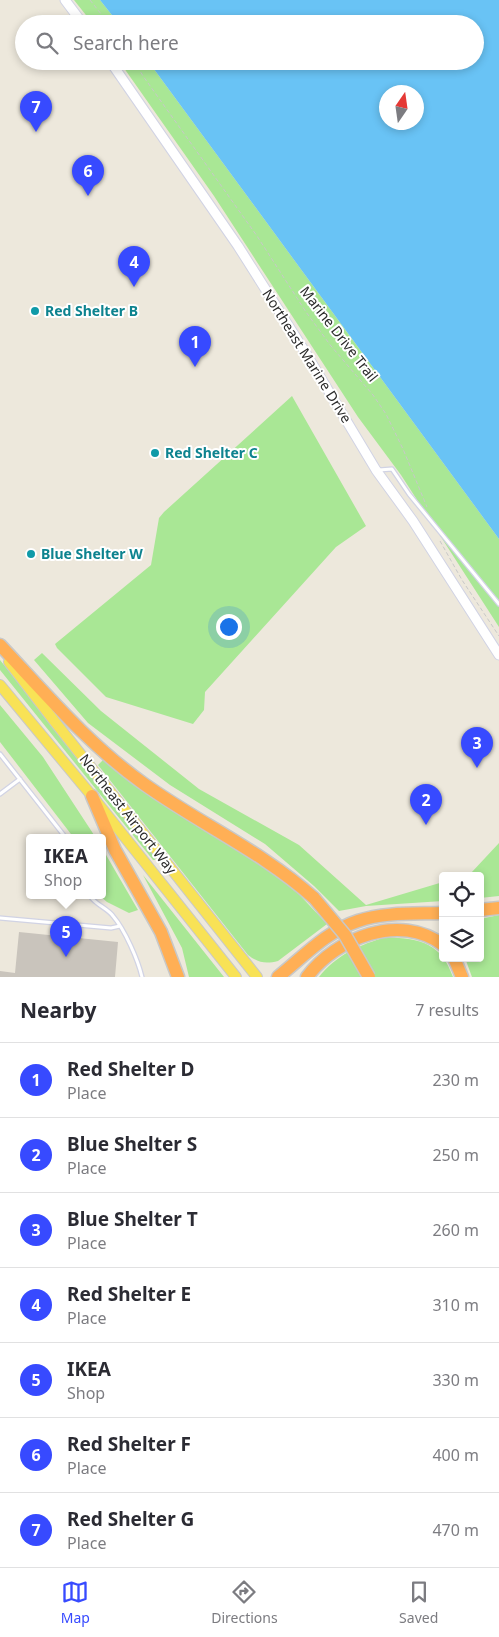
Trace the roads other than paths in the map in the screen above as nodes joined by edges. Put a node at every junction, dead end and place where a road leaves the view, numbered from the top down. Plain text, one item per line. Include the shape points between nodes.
1 (65, 0) edge
2 (76, 15) edge
3 (116, 70) edge
4 (376, 470) junction
5 (499, 604) edge
6 (0, 645) edge
7 (0, 650) edge
8 (499, 654) edge
9 (0, 685) edge
10 (0, 754) edge
11 (20, 779) junction
12 (0, 794) edge
13 (92, 796) junction
14 (63, 834) edge
15 (92, 899) edge
16 (499, 908) edge
17 (484, 910) edge
18 (439, 913) edge
19 (0, 918) edge
20 (120, 926) junction
21 (439, 942) edge
22 (456, 962) edge
23 (142, 977) edge
24 (178, 977) edge
25 (236, 977) edge
26 (257, 977) edge
27 (278, 977) edge
28 (307, 977) edge
29 (369, 977) edge
30 (462, 977) edge

1 - 2 main road
3 - 4 main road, Northeast Marine Drive via 238,246
4 - 5 lane via 392,469
4 - 8 main road, Northeast Marine Drive
6 - 29 highway, bridge via 79,729 120,766 181,809 275,867 314,898 346,935
7 - 26 main road, Northeast Airport Way
9 - 13 main road, Northeast Airport Way
10 - 11 lane
11 - 12 lane
11 - 14 lane
13 - 24 highway via 116,850 161,932
13 - 25 main road, Northeast Airport Way
15 - 20 lane
16 - 17 highway
18 - 27 highway via 390,914 347,925
19 - 20 lane via 111,928
20 - 23 lane
21 - 28 highway via 410,931 378,931 340,947
22 - 30 highway

